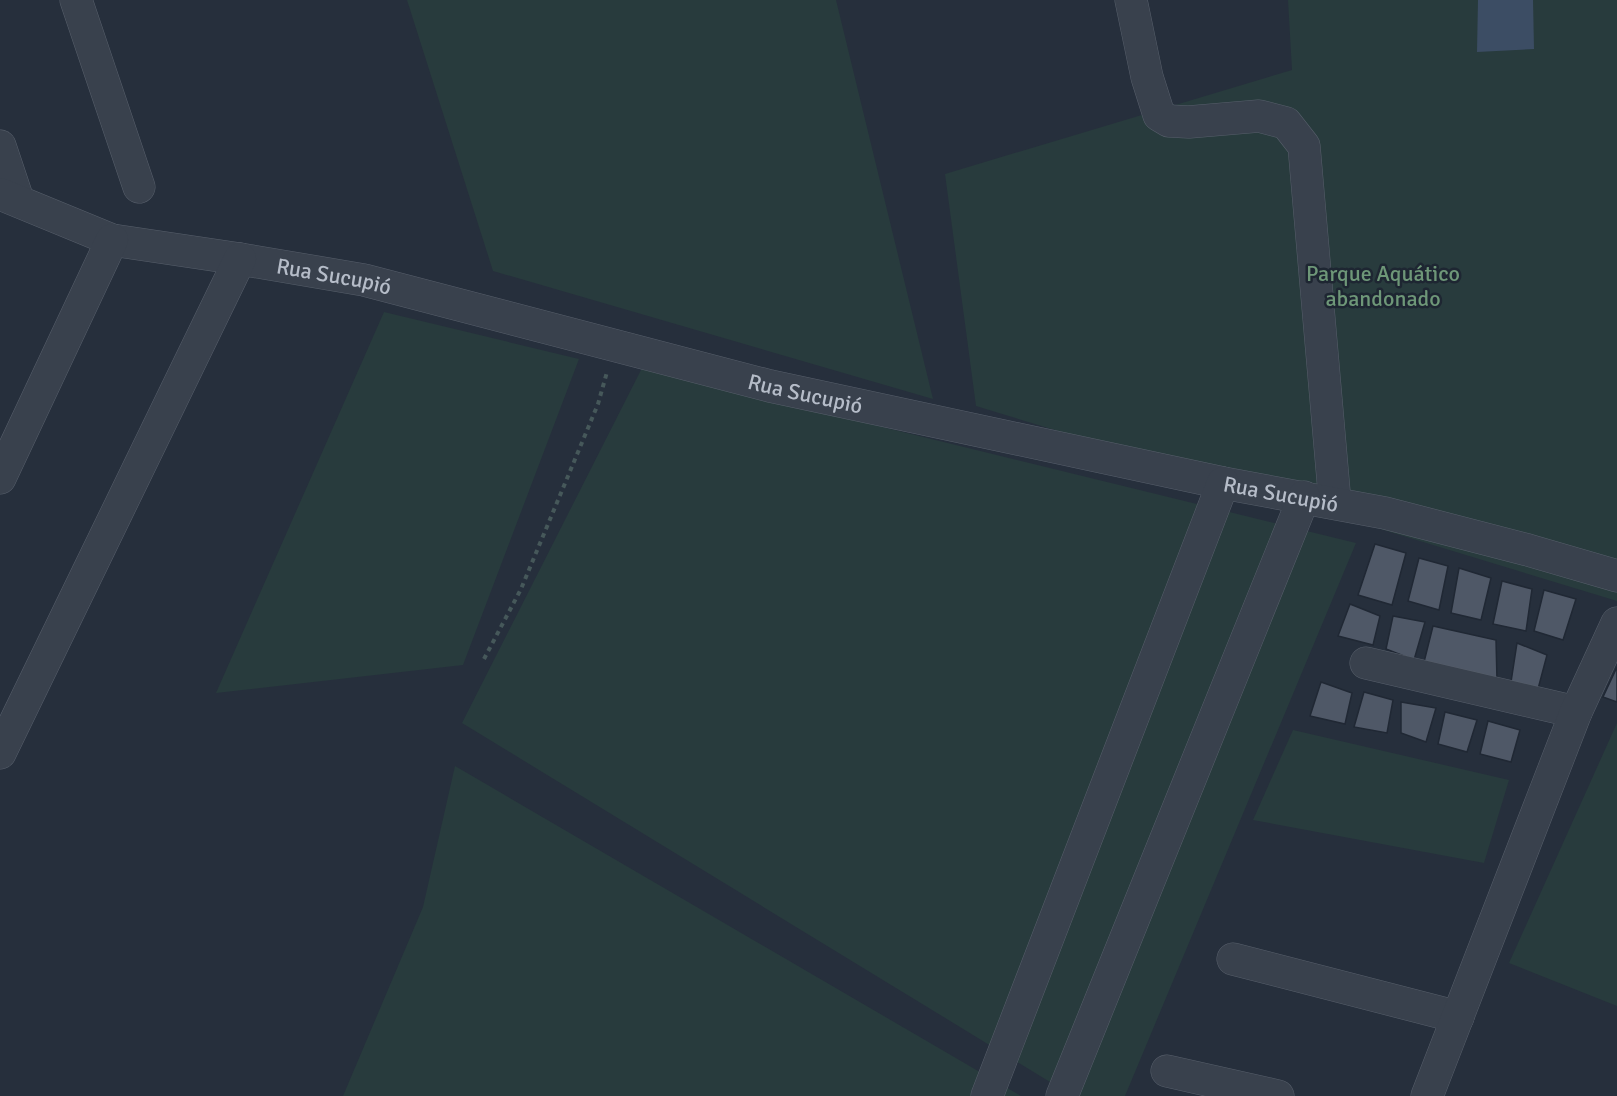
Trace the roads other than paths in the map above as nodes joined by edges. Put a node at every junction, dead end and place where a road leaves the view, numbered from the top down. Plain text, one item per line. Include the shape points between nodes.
1 (76, 0) edge
2 (1131, 0) edge
3 (0, 146) edge
4 (139, 187) dead end
5 (9, 197) edge
6 (112, 240) junction
7 (240, 259) junction
8 (4, 461) edge
9 (1223, 483) junction
10 (1304, 497) junction
11 (1335, 503) junction
12 (1617, 576) edge
13 (1617, 623) edge
14 (1366, 663) dead end
15 (1576, 712) junction
16 (0, 753) edge
17 (1233, 959) dead end
18 (1458, 1017) junction
19 (1167, 1071) dead end
20 (1430, 1095) edge
21 (987, 1096) edge
22 (1062, 1096) edge
23 (1278, 1096) edge

1 - 4 street
2 - 11 street via 1159,115 1169,121 1189,122 1259,116 1286,123 1304,146
3 - 5 street
5 - 6 street, Rua Sucupió
6 - 7 street, Rua Sucupió
6 - 8 street
7 - 9 street, Rua Sucupió via 364,280 770,386
7 - 16 street
9 - 10 street, Rua Sucupió
9 - 21 street
10 - 11 street, Rua Sucupió
10 - 22 street
11 - 12 street, Rua Sucupió
13 - 15 street
14 - 15 street
15 - 18 street
17 - 18 street
18 - 20 street
19 - 23 street

